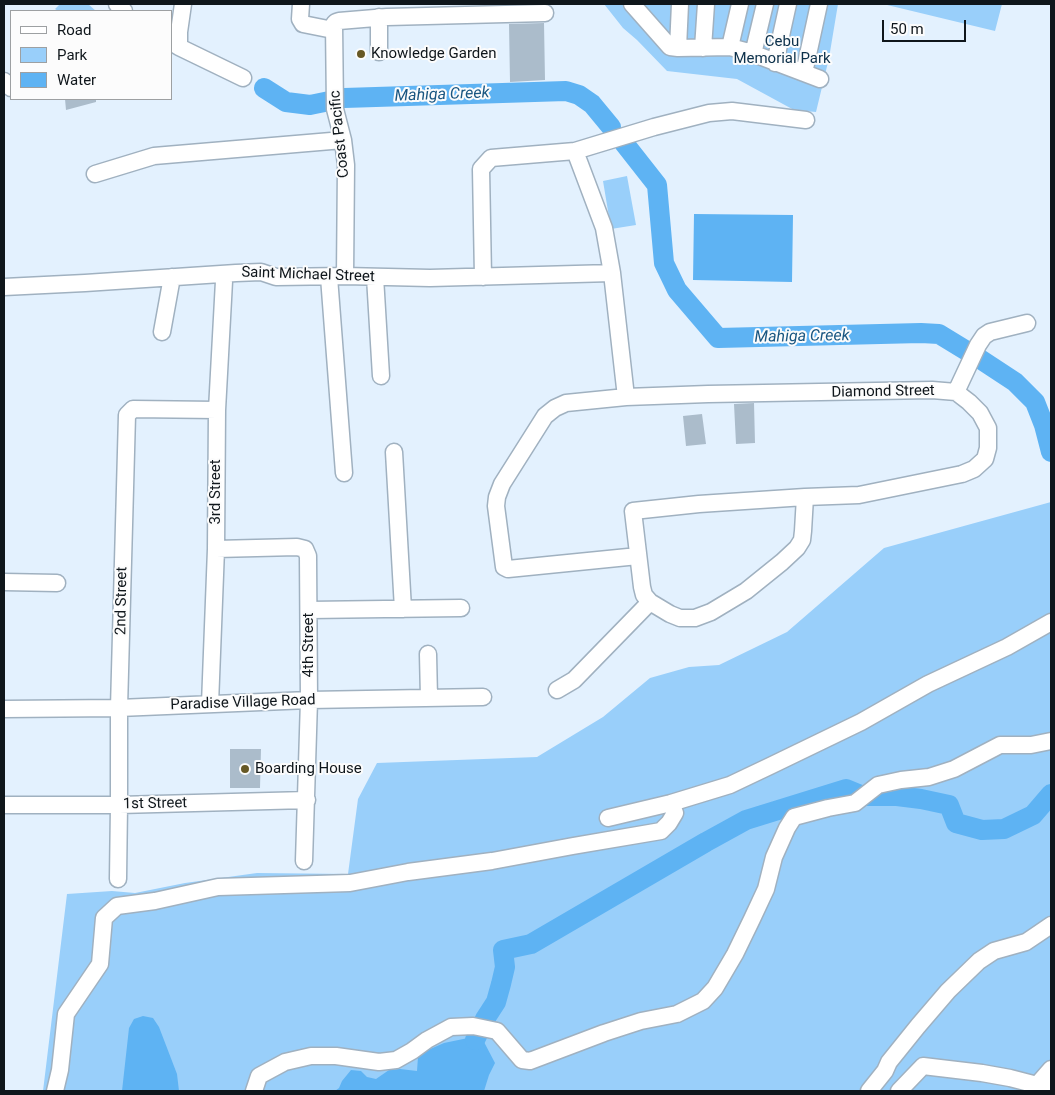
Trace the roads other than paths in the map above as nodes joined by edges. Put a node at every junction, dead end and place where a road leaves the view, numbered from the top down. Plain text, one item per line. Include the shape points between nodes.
1 (183, 4) edge
2 (301, 4) edge
3 (632, 4) edge
4 (680, 4) edge
5 (706, 4) edge
6 (740, 4) edge
7 (765, 4) edge
8 (788, 4) edge
9 (819, 4) edge
10 (401, 10) edge
11 (645, 12) edge
12 (545, 13) dead end
13 (379, 17) junction
14 (334, 30) junction
15 (175, 44) edge
16 (730, 47) junction
17 (678, 48) junction
18 (703, 48) junction
19 (379, 52) dead end
20 (753, 54) junction
21 (776, 62) junction
22 (243, 78) dead end
23 (806, 120) dead end
24 (343, 140) junction
25 (574, 151) junction
26 (95, 174) dead end
27 (612, 273) junction
28 (337, 276) junction
29 (172, 277) junction
30 (375, 277) junction
31 (483, 277) junction
32 (224, 281) dead end
33 (4, 287) edge
34 (1027, 323) dead end
35 (162, 332) dead end
36 (381, 376) dead end
37 (956, 392) junction
38 (626, 397) junction
39 (216, 410) junction
40 (394, 452) dead end
41 (344, 473) dead end
42 (805, 498) junction
43 (216, 548) junction
44 (638, 556) junction
45 (4, 582) edge
46 (57, 583) dead end
47 (650, 602) junction
48 (461, 608) dead end
49 (403, 609) junction
50 (309, 610) junction
51 (1051, 622) edge
52 (428, 654) dead end
53 (557, 690) dead end
54 (483, 697) dead end
55 (429, 698) junction
56 (308, 700) junction
57 (210, 704) junction
58 (119, 708) junction
59 (4, 709) edge
60 (1051, 741) edge
61 (307, 800) junction
62 (671, 803) junction
63 (4, 805) edge
64 (120, 805) junction
65 (608, 818) dead end
66 (304, 861) dead end
67 (118, 879) dead end
68 (1051, 925) edge
69 (1051, 1069) edge
70 (1044, 1088) edge
71 (55, 1091) edge
72 (254, 1091) edge
73 (868, 1091) edge
74 (899, 1091) edge

1 - 15 street
2 - 14 street via 300,20 303,24
3 - 11 street
4 - 17 street
5 - 18 street
6 - 16 street
7 - 20 street
8 - 21 street
9 - 21 street via 812,76
10 - 12 street
10 - 13 street
11 - 17 street via 670,47
13 - 14 street via 339,21 334,24
13 - 19 street
14 - 24 street, Coast Pacific via 335,101
15 - 22 street
16 - 18 street
16 - 20 street
17 - 18 street
20 - 21 street
23 - 25 street via 732,111 709,112
24 - 26 street via 154,156
24 - 28 street, Coast Pacific via 346,165
25 - 27 street via 604,228
25 - 31 street via 491,158 480,169
27 - 31 street, Saint Michael Street
27 - 38 street
28 - 29 street, Saint Michael Street via 276,277 261,272
28 - 30 street, Saint Michael Street
28 - 41 street, Coast Pacific
29 - 33 street, Saint Michael Street
29 - 35 street
30 - 31 street, Saint Michael Street
30 - 36 street
32 - 39 street, 3rd Street
34 - 37 street via 984,336
37 - 38 street, Diamond Street via 922,390
37 - 42 street, Diamond Street via 980,414 988,428 985,459 974,468 962,474 859,495
38 - 44 street, Diamond Street via 566,403 545,416 502,484 496,506 505,568
39 - 43 street, 3rd Street
39 - 58 street, 2nd Street via 133,409 127,415
40 - 49 street
42 - 44 street, Diamond Street via 635,510 632,513
42 - 47 street via 802,540 797,548 746,591 695,618 680,618
43 - 50 street, 4th Street via 297,547 305,550 308,556
43 - 57 street, 3rd Street
44 - 47 street via 644,595
45 - 46 street
47 - 53 street via 574,680
48 - 49 street
49 - 50 street
50 - 56 street, 4th Street
51 - 62 street via 861,722 730,785
52 - 55 street
54 - 55 street, Paradise Village Road
55 - 56 street, Paradise Village Road
56 - 57 street, Paradise Village Road
56 - 61 street, 4th Street
57 - 58 street, Paradise Village Road
58 - 59 street, Paradise Village Road
58 - 64 street, 2nd Street
60 - 72 street via 1000,745 954,769 929,777 878,785 855,803 794,817 777,850 766,889 715,988 703,1001 677,1014 604,1033 530,1061 522,1060 497,1031 473,1026 452,1027 396,1060 379,1062 311,1056 284,1062 259,1076
61 - 64 street, 1st Street
61 - 66 street, 4th Street
62 - 65 street
62 - 71 street via 675,813 661,831 350,883 218,887 117,906 104,918 100,964 66,1014
63 - 64 street, 1st Street
64 - 67 street, 2nd Street
68 - 73 street via 1026,942 994,951 979,961 918,1026
69 - 70 street
70 - 74 street via 1010,1078 923,1066

